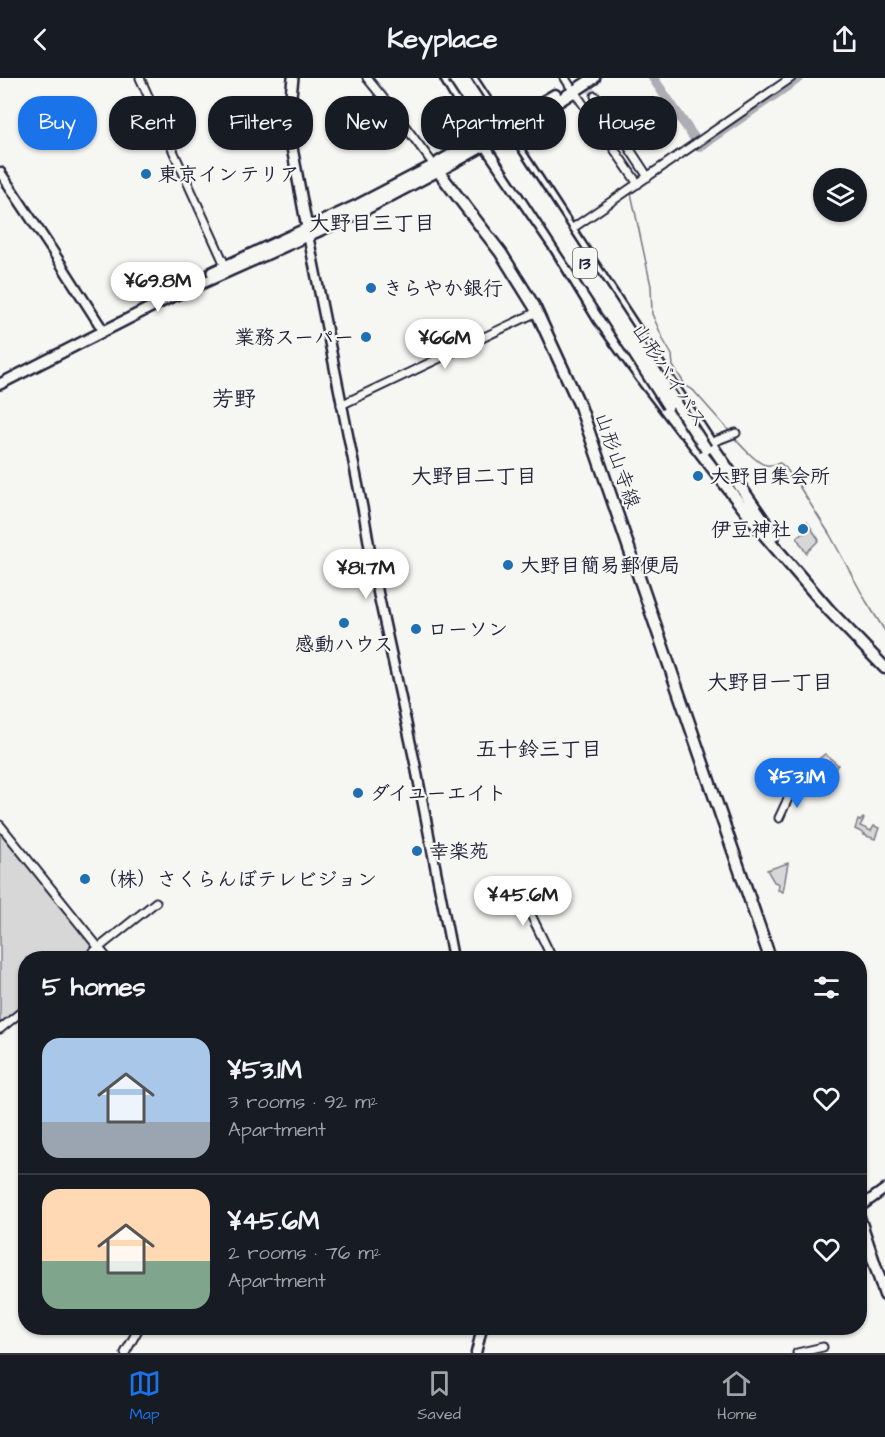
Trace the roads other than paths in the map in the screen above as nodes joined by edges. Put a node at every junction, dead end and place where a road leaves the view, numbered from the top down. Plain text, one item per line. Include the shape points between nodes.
1 (140, 78) edge
2 (293, 78) edge
3 (367, 78) edge
4 (446, 78) edge
5 (454, 78) edge
6 (462, 78) edge
7 (471, 78) edge
8 (584, 78) edge
9 (594, 78) edge
10 (791, 78) edge
11 (570, 85) edge
12 (456, 96) edge
13 (483, 96) edge
14 (554, 96) edge
15 (469, 150) edge
16 (488, 150) edge
17 (519, 150) edge
18 (630, 150) edge
19 (436, 168) junction
20 (0, 172) edge
21 (648, 177) junction
22 (638, 184) junction
23 (570, 230) junction
24 (308, 232) junction
25 (225, 265) junction
26 (537, 312) junction
27 (100, 327) junction
28 (0, 377) edge
29 (0, 384) edge
30 (341, 405) junction
31 (683, 432) junction
32 (733, 435) dead end
33 (708, 446) junction
34 (885, 658) edge
35 (885, 668) edge
36 (792, 790) dead end
37 (779, 818) dead end
38 (0, 825) edge
39 (516, 884) dead end
40 (156, 902) dead end
41 (99, 948) junction
42 (95, 951) edge
43 (101, 951) edge
44 (452, 951) edge
45 (549, 951) edge
46 (768, 951) edge
47 (18, 1014) edge
48 (0, 1029) edge
49 (885, 1190) edge
50 (867, 1202) edge
51 (867, 1241) edge
52 (885, 1295) edge
53 (135, 1335) edge
54 (480, 1335) edge
55 (823, 1347) dead end
56 (125, 1353) edge
57 (476, 1353) edge
58 (797, 1353) edge

1 - 25 street
2 - 24 main road via 290,137
3 - 19 street
4 - 12 main road
5 - 31 main road, 山形バイパス / 13, bridge
6 - 33 main road, 山形バイパス / 13, bridge
7 - 13 main road
8 - 11 main road
9 - 11 main road
10 - 21 street
11 - 14 main road
11 - 22 street
15 - 19 main road
16 - 31 main road via 599,319
17 - 23 main road
18 - 21 street
19 - 24 main road via 357,214
19 - 26 main road, 山形山寺線 via 501,253
20 - 27 street
21 - 22 street
22 - 23 street
23 - 33 main road
24 - 25 main road
24 - 29 main road
24 - 30 street
25 - 27 main road
26 - 30 street
26 - 46 main road, 山形山寺線 via 580,406
27 - 28 main road
30 - 44 street
31 - 35 main road, 山形バイパス / 13 via 761,531
32 - 33 street
33 - 34 main road, 山形バイパス / 13 via 774,536 832,605
36 - 37 street
38 - 41 street
39 - 45 street
40 - 41 street
41 - 42 street
41 - 43 street
47 - 48 street
49 - 50 street
51 - 52 main road
53 - 56 street
54 - 57 street
55 - 58 street

